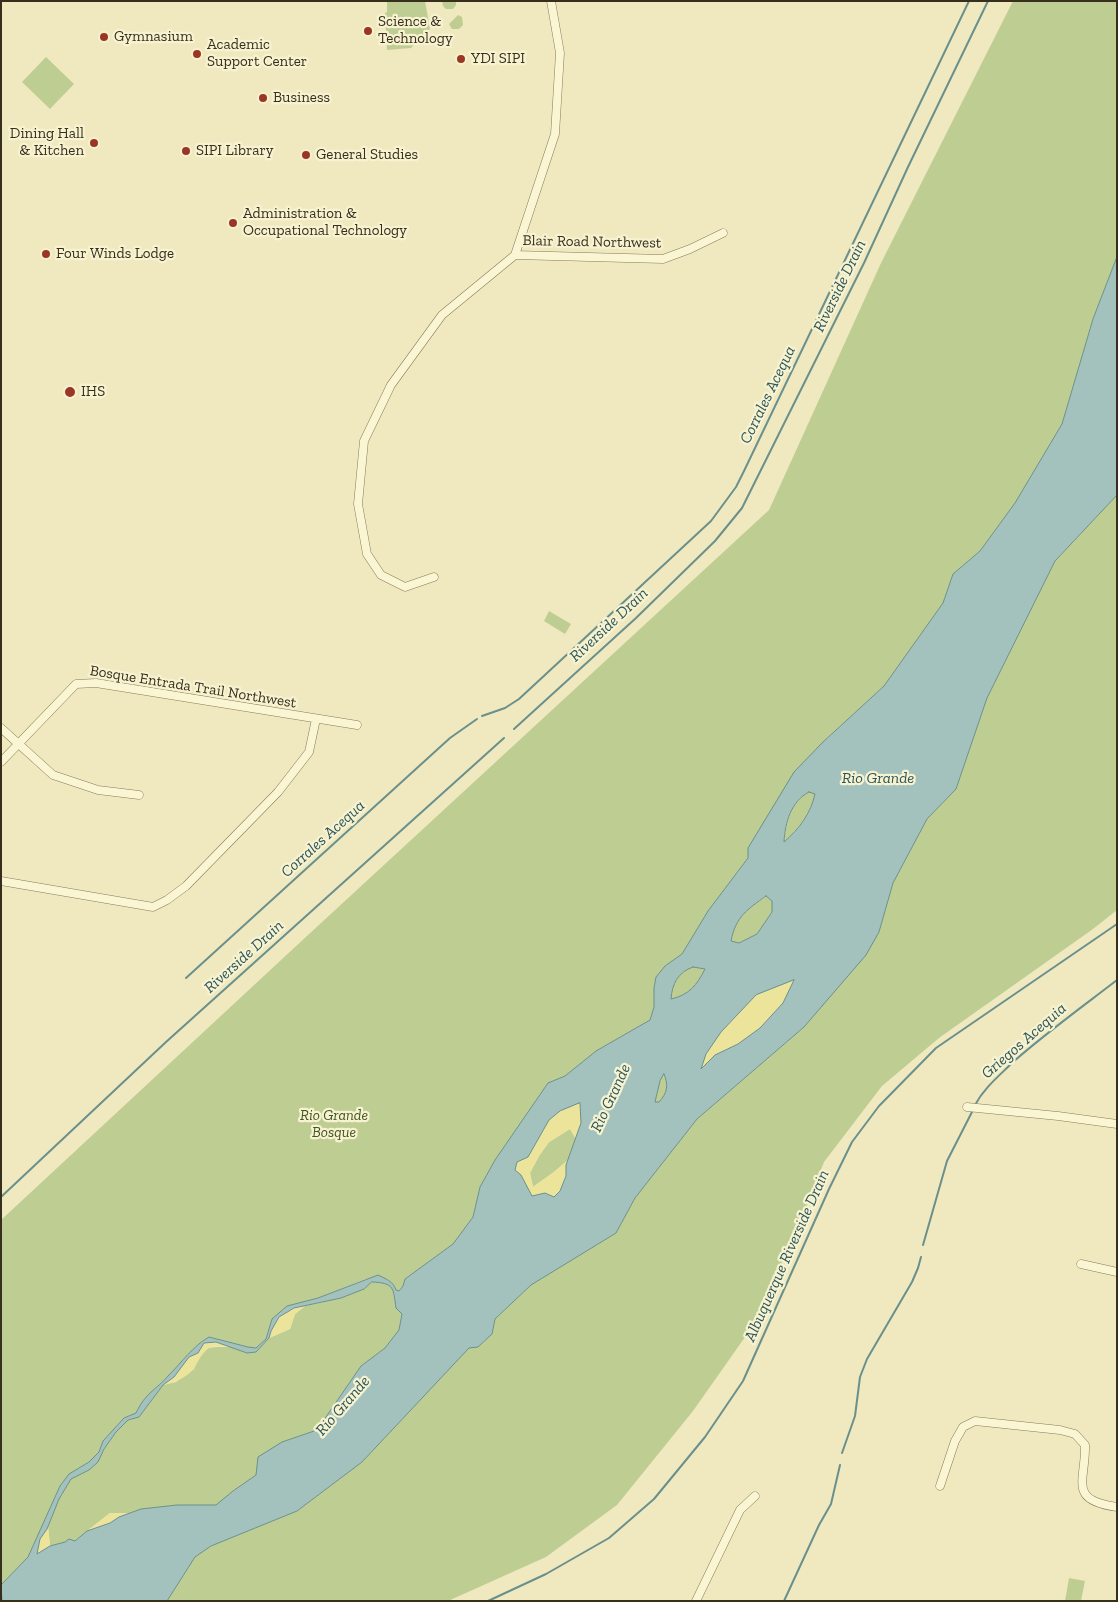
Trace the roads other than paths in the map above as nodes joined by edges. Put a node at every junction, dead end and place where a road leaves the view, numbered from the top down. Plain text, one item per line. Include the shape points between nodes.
1 (551, 1) edge
2 (723, 233) dead end
3 (515, 255) junction
4 (434, 577) dead end
5 (316, 719) junction
6 (357, 725) dead end
7 (1, 728) edge
8 (19, 742) junction
9 (1, 762) edge
10 (139, 795) dead end
11 (1, 881) edge
12 (968, 1107) dead end
13 (1117, 1124) edge
14 (1081, 1264) dead end
15 (1117, 1272) edge
16 (940, 1486) dead end
17 (755, 1496) dead end
18 (1117, 1507) edge
19 (696, 1601) edge

1 - 3 street via 560,53 555,134
2 - 3 street, Blair Road Northwest via 663,259
3 - 4 street via 442,315 391,385 364,441 358,504 367,554 381,575 405,587
5 - 6 street, Bosque Entrada Trail Northwest
5 - 8 street, Bosque Entrada Trail Northwest via 96,684 76,684
5 - 11 street via 309,752 278,792 186,886 153,907
7 - 8 street
8 - 9 street
8 - 10 street via 53,775 98,790
12 - 13 street
14 - 15 street
16 - 18 street via 963,1427 975,1421 1060,1430 1075,1434 1085,1445 1082,1482 1086,1495 1097,1504
17 - 19 street via 740,1510

